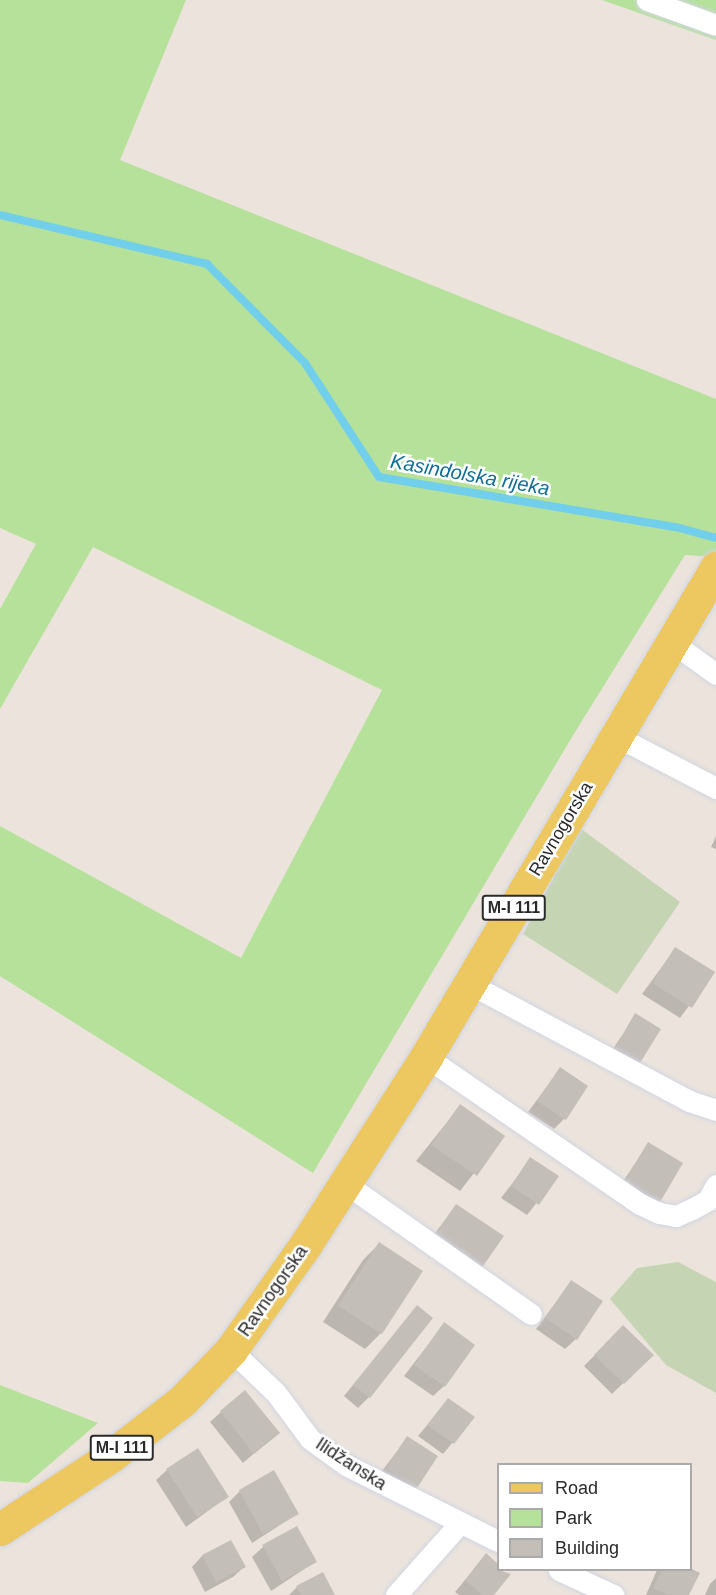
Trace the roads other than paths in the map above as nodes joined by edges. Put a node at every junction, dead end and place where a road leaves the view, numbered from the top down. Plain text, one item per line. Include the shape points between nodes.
1 (647, 0) edge
2 (716, 26) edge
3 (716, 568) edge
4 (673, 643) junction
5 (716, 675) edge
6 (616, 736) junction
7 (716, 788) edge
8 (470, 984) junction
9 (426, 1057) junction
10 (716, 1110) edge
11 (346, 1184) junction
12 (716, 1185) edge
13 (531, 1314) dead end
14 (231, 1350) junction
15 (460, 1523) junction
16 (0, 1529) edge
17 (497, 1541) edge
18 (563, 1571) edge
19 (396, 1595) edge
20 (613, 1595) edge

1 - 2 street
3 - 4 main road, Ravnogorska / M-I 111
4 - 5 street
4 - 6 main road, Ravnogorska / M-I 111
6 - 7 street
6 - 8 main road, Ravnogorska / M-I 111
8 - 9 main road, Ravnogorska / M-I 111
8 - 10 street via 689,1101
9 - 11 main road, Ravnogorska / M-I 111
9 - 12 street via 640,1204 659,1213 676,1216 692,1209 708,1200
11 - 13 street
11 - 14 main road, Ravnogorska / M-I 111
14 - 15 street, Ilidžanska via 276,1393 310,1438 373,1481
14 - 16 main road, Ravnogorska / M-I 111 via 182,1401 111,1456
15 - 17 street, Ilidžanska
15 - 19 street
18 - 20 street

